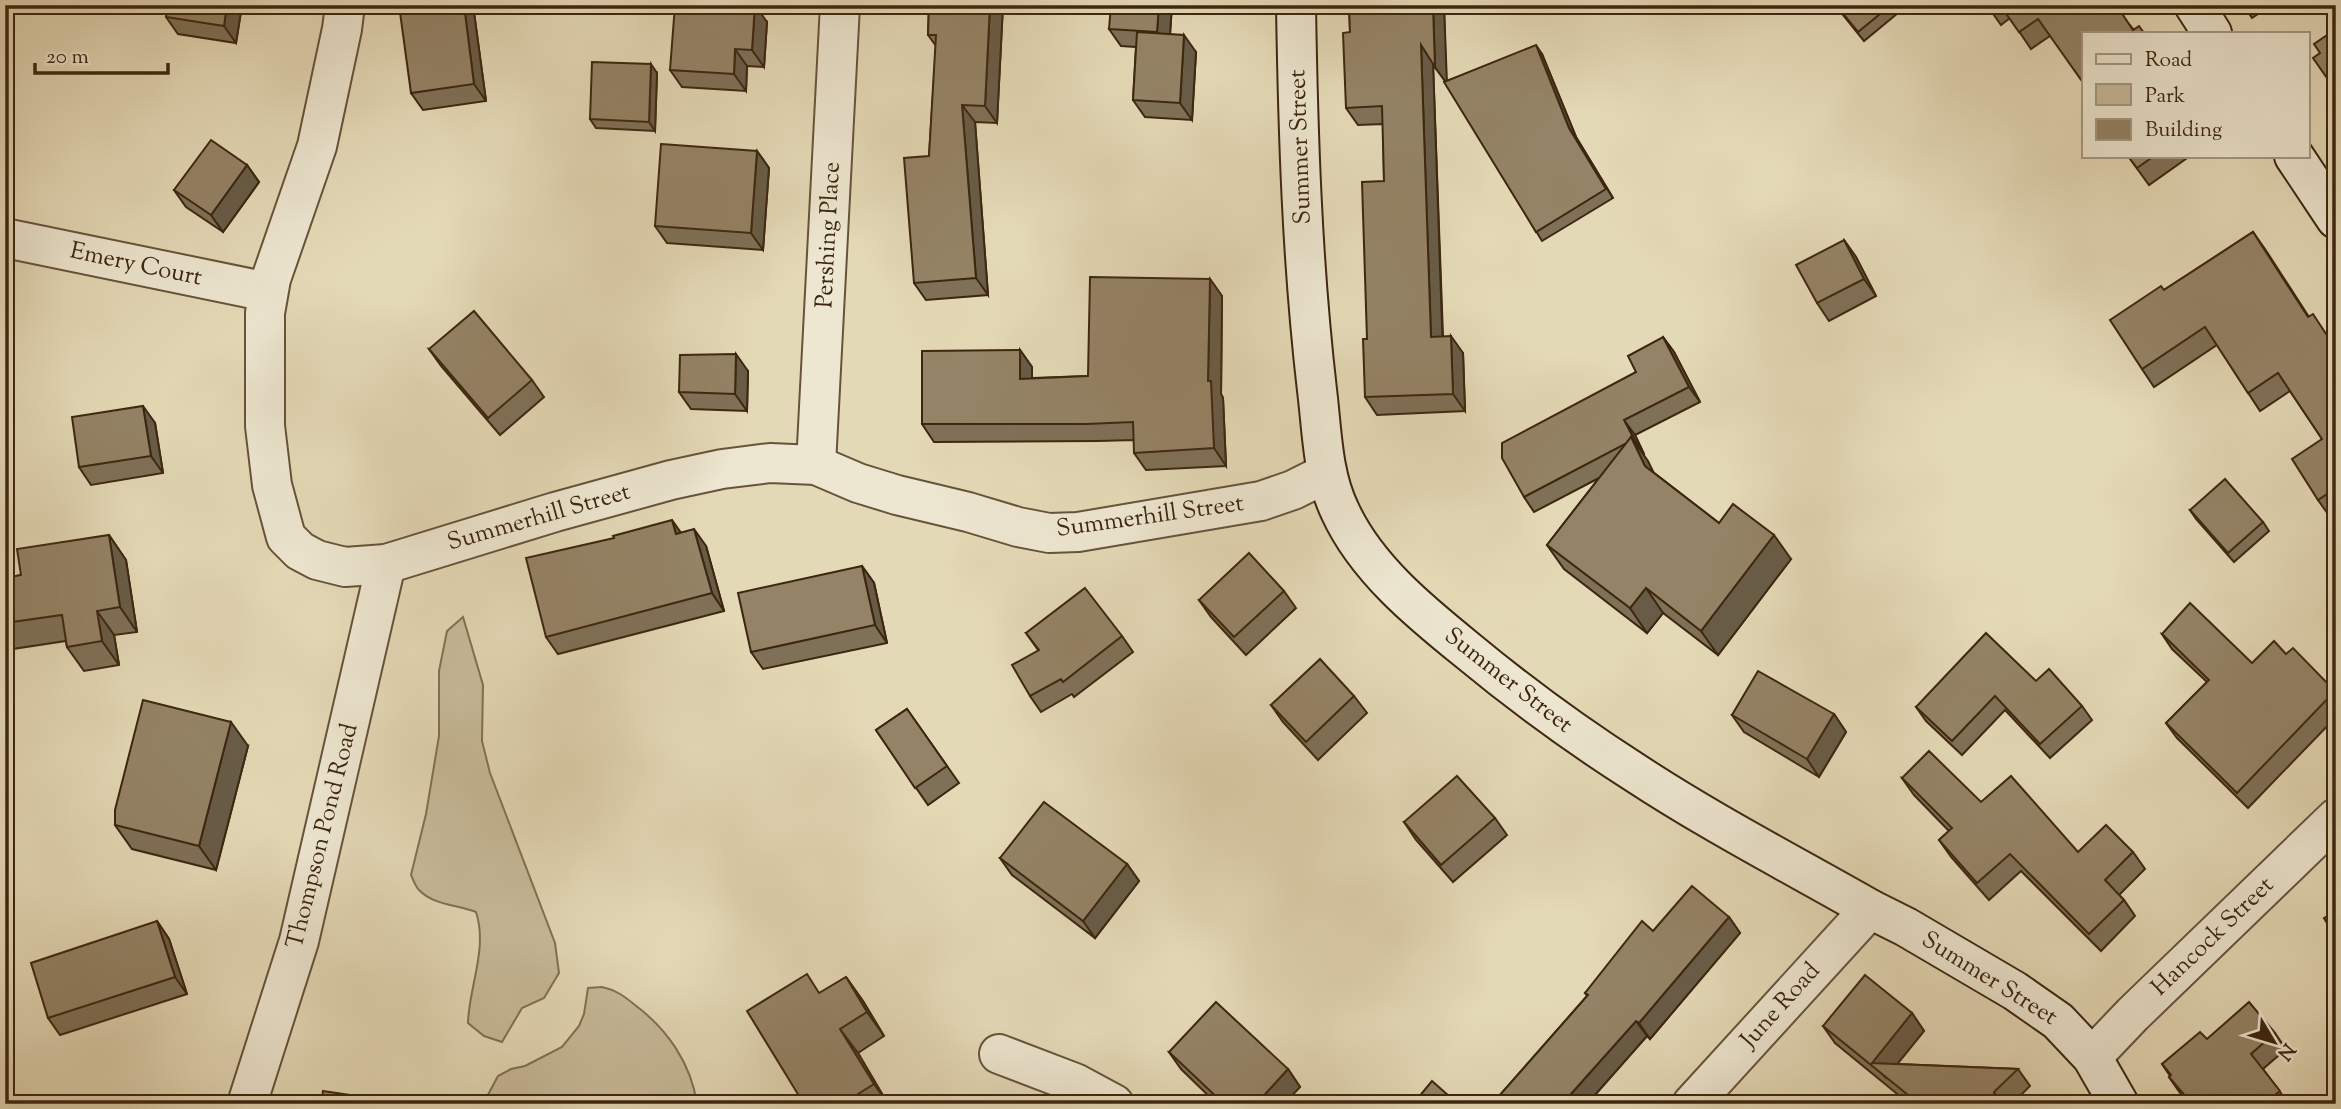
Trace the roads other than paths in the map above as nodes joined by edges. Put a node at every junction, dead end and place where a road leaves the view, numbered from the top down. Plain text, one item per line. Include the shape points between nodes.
1 (345, 5) edge
2 (841, 5) edge
3 (1296, 5) edge
4 (2194, 5) edge
5 (2211, 32) edge
6 (2295, 158) edge
7 (2336, 219) edge
8 (5, 238) edge
9 (268, 292) junction
10 (816, 465) junction
11 (1327, 474) junction
12 (386, 564) junction
13 (2336, 818) edge
14 (1870, 909) junction
15 (999, 1054) dead end
16 (2092, 1057) junction
17 (247, 1104) edge
18 (1114, 1104) edge
19 (1692, 1104) edge
20 (2119, 1104) edge

1 - 9 street, Summerhill Street via 317,146
2 - 10 street, Pershing Place
3 - 11 street, Summer Street via 1297,113 1310,331
4 - 5 street
6 - 7 street
8 - 9 street, Emery Court
9 - 12 street, Summerhill Street via 265,426 272,485 286,537 300,551 331,564
10 - 11 street, Summerhill Street via 897,495 1049,533 1078,533 1261,501
10 - 12 street, Summerhill Street via 770,463 671,480
11 - 14 street, Summer Street via 1340,512 1365,552 1437,626 1503,680 1637,774
12 - 17 street, Thompson Pond Road via 299,941
13 - 16 street, Hancock Street
14 - 16 street, Summer Street via 2031,1002 2058,1021
14 - 19 street, June Road
15 - 18 street via 1075,1083
16 - 20 street, Summer Street

